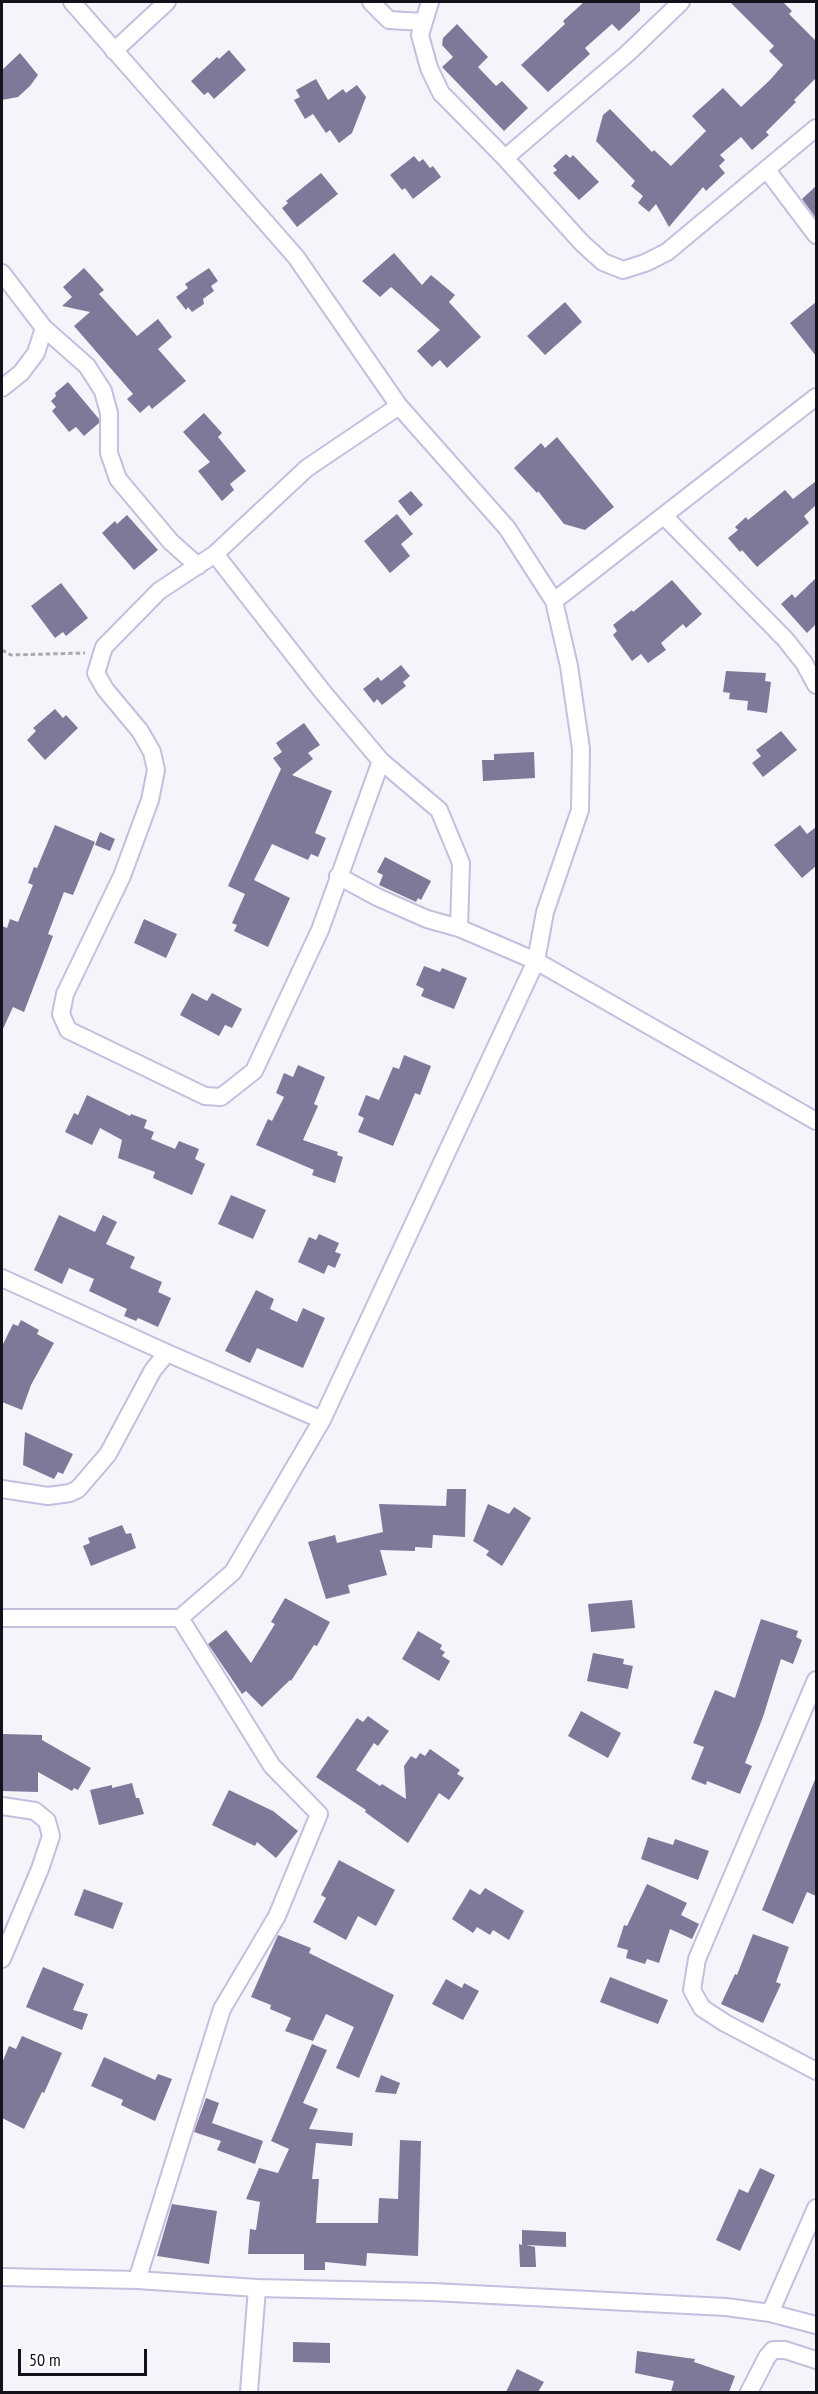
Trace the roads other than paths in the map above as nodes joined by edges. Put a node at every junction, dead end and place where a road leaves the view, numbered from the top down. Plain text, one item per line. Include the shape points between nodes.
1 (72, 2) edge
2 (167, 2) edge
3 (371, 2) edge
4 (430, 2) edge
5 (681, 2) edge
6 (423, 22) junction
7 (114, 51) junction
8 (816, 128) edge
9 (505, 158) junction
10 (767, 170) junction
11 (816, 236) edge
12 (2, 273) edge
13 (44, 328) junction
14 (2, 388) edge
15 (816, 397) edge
16 (399, 406) junction
17 (664, 516) junction
18 (215, 554) junction
19 (198, 566) junction
20 (554, 602) junction
21 (810, 659) edge
22 (816, 685) edge
23 (381, 761) junction
24 (338, 876) junction
25 (459, 928) junction
26 (536, 961) junction
27 (816, 1121) edge
28 (2, 1278) edge
29 (167, 1353) junction
30 (322, 1420) junction
31 (2, 1490) edge
32 (2, 1618) edge
33 (180, 1618) junction
34 (816, 1680) edge
35 (2, 1806) edge
36 (2, 1959) edge
37 (816, 2072) edge
38 (816, 2208) edge
39 (2, 2277) edge
40 (137, 2280) junction
41 (257, 2288) junction
42 (770, 2313) junction
43 (816, 2325) edge
44 (816, 2361) edge
45 (249, 2392) edge
46 (749, 2392) edge

1 - 7 street
2 - 7 street
3 - 6 street via 389,20
4 - 6 street
5 - 9 street via 628,53
6 - 9 street via 420,35 441,93
7 - 16 street via 297,257
8 - 10 street
9 - 10 street via 582,243 603,262 623,270 667,252
10 - 11 street
12 - 13 street
13 - 14 street via 36,353 21,373
13 - 19 street via 87,366 103,392 109,413 109,453 118,479 171,542
15 - 17 street
16 - 18 street via 307,468
16 - 20 street via 507,528
17 - 20 street
17 - 21 street via 785,639
18 - 19 street
18 - 23 street
19 - 24 street via 159,591 111,638 96,673 140,731 152,752 156,770 150,800 122,876 65,994 61,1014 68,1030 205,1096 221,1097 254,1071 320,930
20 - 26 street via 569,666 581,749 580,810 545,912
21 - 22 street
23 - 24 street
23 - 25 street via 439,810 461,863
24 - 25 street via 427,920
25 - 26 street
26 - 27 street
26 - 30 street
28 - 29 street
29 - 30 street
29 - 31 street via 153,1370 108,1454 78,1489 48,1496
30 - 33 street via 233,1572
32 - 33 street
33 - 40 street via 272,1766 319,1814 278,1916 222,2009
34 - 37 street via 697,1959 692,1990 702,2008
35 - 36 street via 35,1811 47,1821 51,1836
38 - 42 street
39 - 40 street
40 - 41 street
41 - 42 street via 434,2292 715,2306
41 - 45 street
42 - 43 street
44 - 46 street via 773,2350

